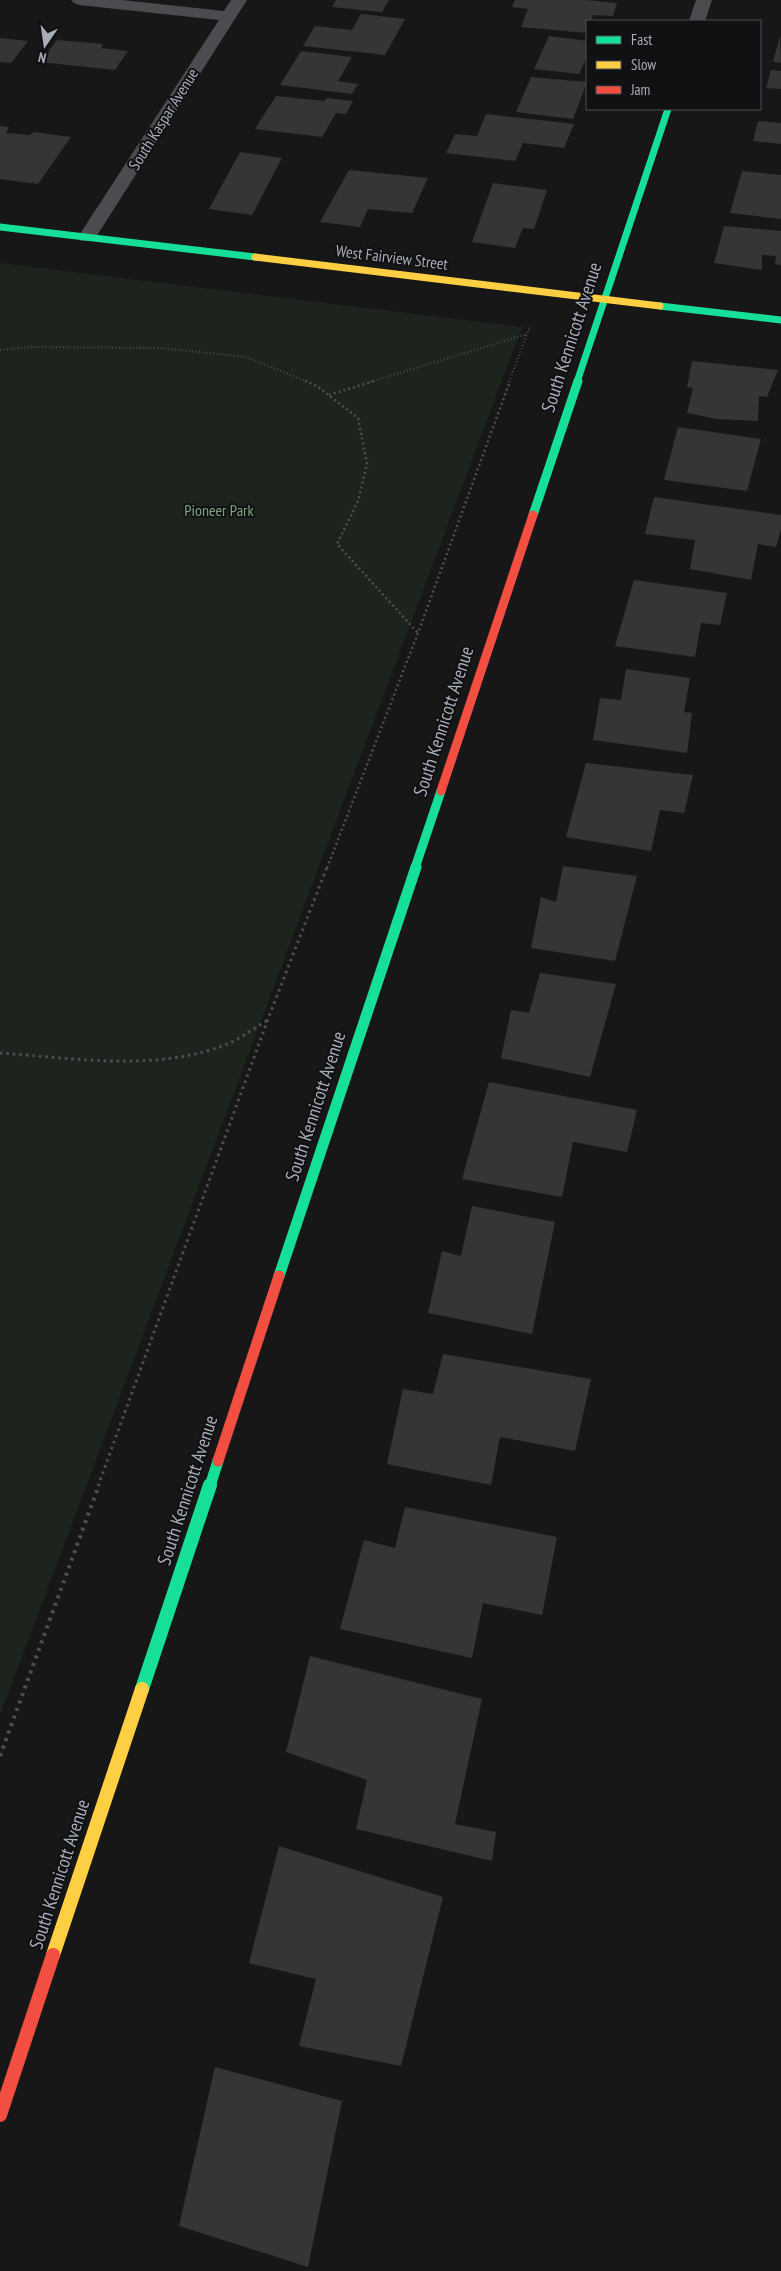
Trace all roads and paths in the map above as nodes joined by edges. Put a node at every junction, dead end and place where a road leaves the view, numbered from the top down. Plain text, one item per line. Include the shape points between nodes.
1 (80, 0) edge
2 (239, 0) edge
3 (704, 0) edge
4 (228, 16) junction
5 (697, 20) edge
6 (668, 110) edge
7 (0, 227) edge
8 (87, 238) junction
9 (604, 299) junction
10 (781, 320) edge
11 (530, 326) dead end
12 (527, 334) junction
13 (0, 350) edge
14 (328, 395) junction
15 (418, 632) junction
16 (268, 1019) junction
17 (0, 1053) edge
18 (0, 1756) edge
19 (0, 2115) edge

1 - 4 street
2 - 4 street, South Kaspar Avenue
3 - 5 street
4 - 8 street, South Kaspar Avenue
6 - 9 street, South Kennicott Avenue
7 - 8 street, West Fairview Street
8 - 9 street, West Fairview Street
9 - 10 street, West Fairview Street
9 - 19 street, South Kennicott Avenue
11 - 12 path
12 - 14 path
12 - 15 path
13 - 14 path via 32,347 160,348 246,357 317,386
14 - 15 path via 358,418 367,464 358,501 337,544
15 - 16 path
16 - 17 path via 222,1045 171,1058 106,1060
16 - 18 path

